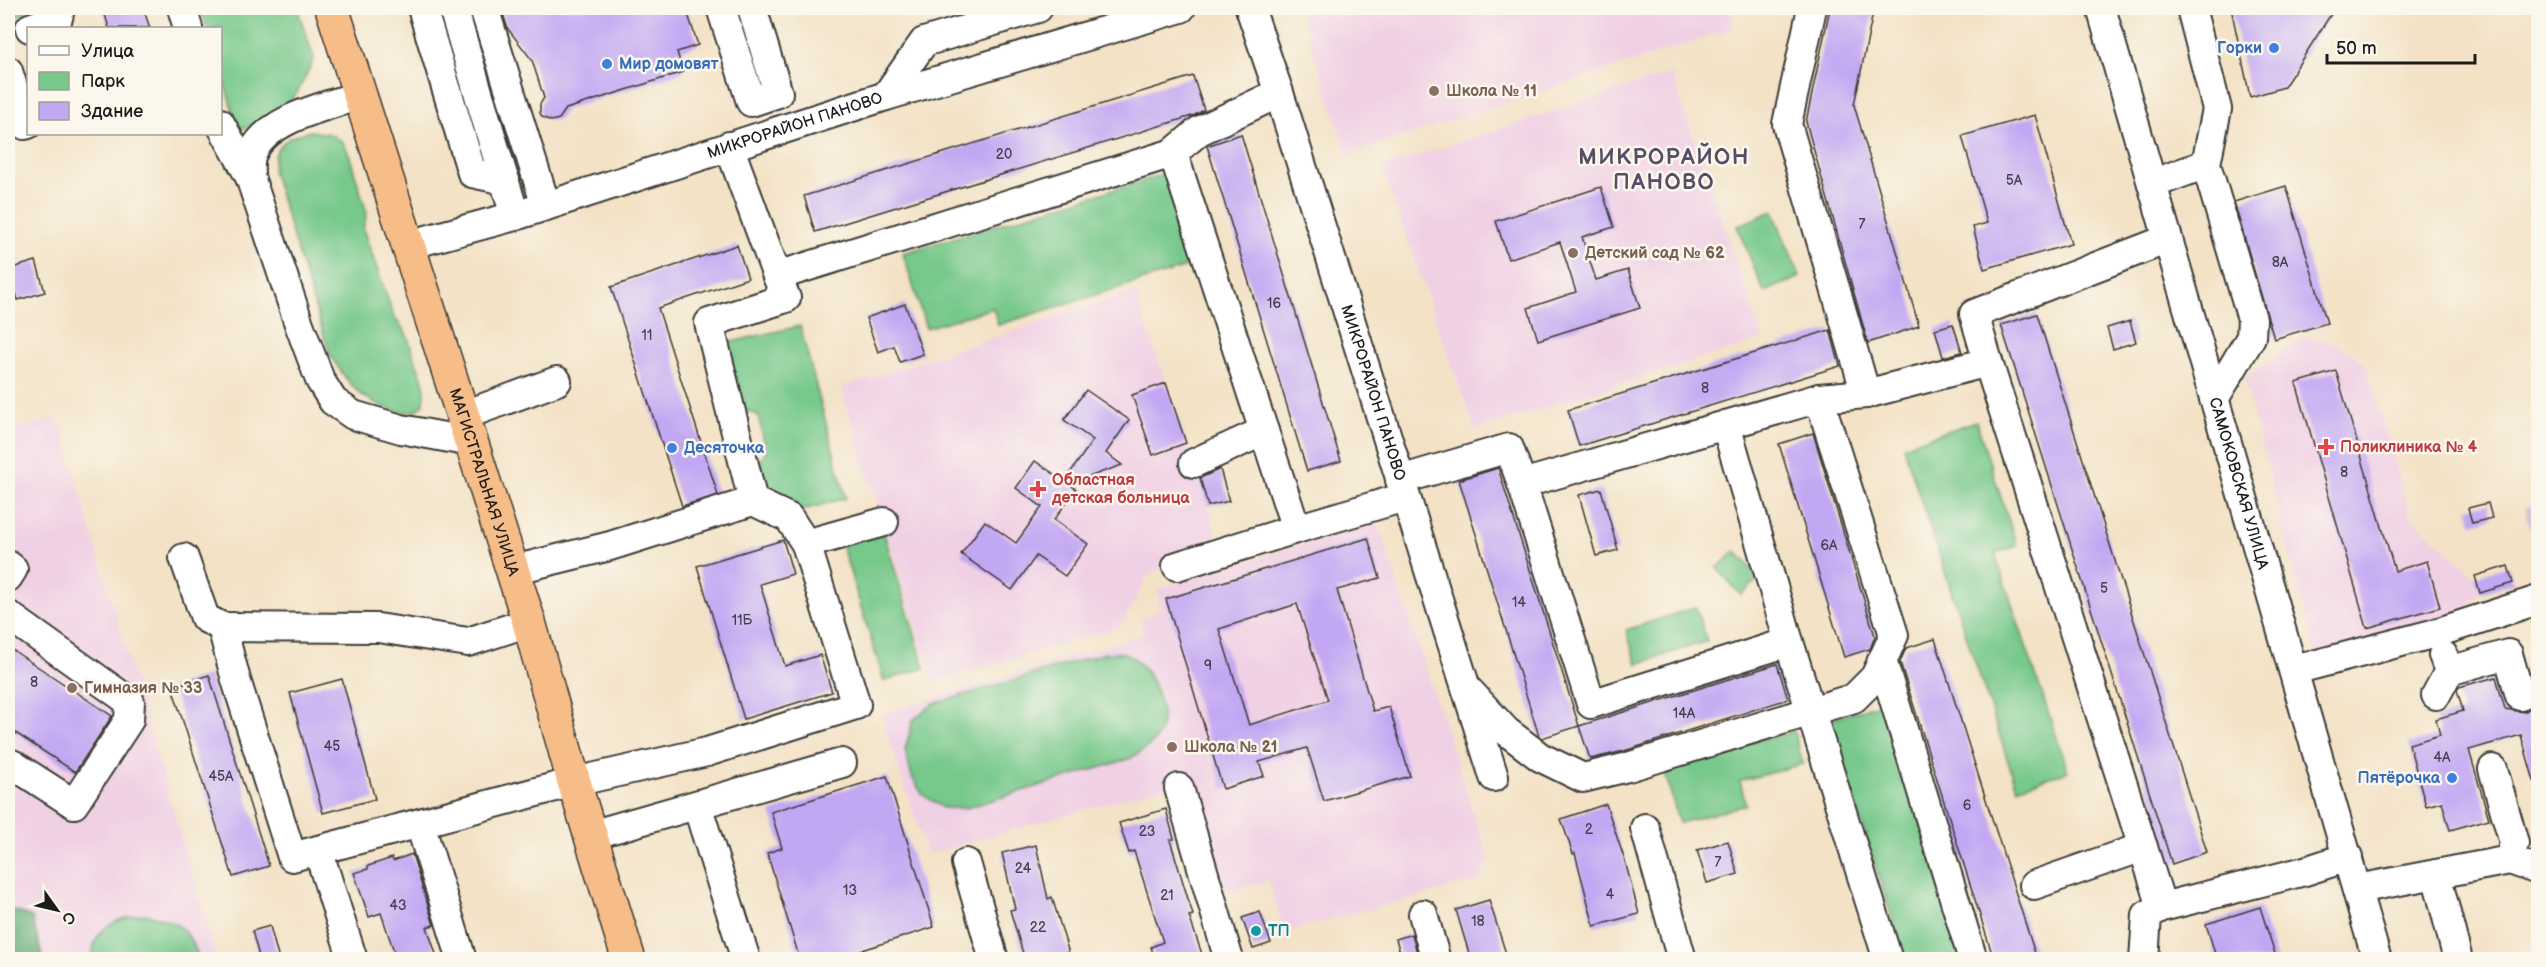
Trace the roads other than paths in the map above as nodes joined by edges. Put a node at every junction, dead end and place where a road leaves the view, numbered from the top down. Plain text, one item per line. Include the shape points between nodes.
1 (60, 8) edge
2 (182, 8) edge
3 (332, 8) edge
4 (422, 8) edge
5 (453, 8) edge
6 (484, 8) edge
7 (721, 8) edge
8 (752, 8) edge
9 (1038, 8) edge
10 (1181, 8) edge
11 (1250, 8) edge
12 (1812, 8) edge
13 (2102, 8) edge
14 (2191, 8) edge
15 (34, 27) edge
16 (188, 27) edge
17 (27, 30) edge
18 (8, 37) edge
19 (8, 71) edge
20 (1279, 93) junction
21 (361, 94) junction
22 (886, 96) junction
23 (751, 102) junction
24 (27, 124) edge
25 (222, 127) edge
26 (758, 137) junction
27 (729, 146) junction
28 (1173, 153) junction
29 (2206, 164) junction
30 (250, 177) junction
31 (505, 180) junction
32 (2152, 184) junction
33 (546, 206) junction
34 (515, 216) junction
35 (2168, 239) junction
36 (408, 245) junction
37 (777, 276) junction
38 (1988, 362) junction
39 (558, 381) dead end
40 (1866, 394) junction
41 (1819, 398) junction
42 (2214, 399) junction
43 (1726, 425) junction
44 (467, 429) junction
45 (1264, 431) junction
46 (1194, 463) dead end
47 (1522, 484) junction
48 (1402, 488) junction
49 (753, 501) junction
50 (884, 522) dead end
51 (1296, 529) junction
52 (806, 544) junction
53 (184, 558) dead end
54 (8, 565) edge
55 (1178, 566) dead end
56 (513, 570) junction
57 (8, 577) edge
58 (2538, 600) edge
59 (8, 615) edge
60 (529, 622) junction
61 (222, 627) junction
62 (2436, 633) junction
63 (1790, 642) junction
64 (1882, 660) junction
65 (2294, 670) junction
66 (1464, 684) junction
67 (2520, 696) dead end
68 (1812, 711) junction
69 (842, 763) dead end
70 (2493, 769) dead end
71 (8, 770) edge
72 (1494, 777) dead end
73 (574, 782) junction
74 (1179, 788) dead end
75 (697, 805) junction
76 (420, 824) junction
77 (1645, 828) dead end
78 (591, 834) junction
79 (2143, 847) junction
80 (318, 850) junction
81 (2348, 857) junction
82 (2510, 860) junction
83 (966, 863) dead end
84 (2538, 870) edge
85 (2436, 874) junction
86 (2034, 885) dead end
87 (2357, 889) junction
88 (2162, 907) junction
89 (1423, 914) dead end
90 (353, 960) edge
91 (462, 960) edge
92 (629, 960) edge
93 (746, 960) edge
94 (994, 960) edge
95 (1229, 960) edge
96 (1436, 960) edge
97 (1682, 960) edge
98 (1888, 960) edge
99 (1973, 960) edge
100 (2144, 960) edge
101 (2377, 960) edge
102 (2458, 960) edge

1 - 15 street via 58,18
2 - 16 street
3 - 21 highway, МАГИСТРАЛЬНАЯ УЛИЦА
4 - 31 street via 472,173
5 - 31 street
6 - 33 street
7 - 23 street
8 - 23 street via 778,93
9 - 22 street via 924,42
10 - 22 street, МИКРОРАЙОН ПАНОВО
11 - 20 street, МИКРОРАЙОН ПАНОВО
12 - 40 street via 1787,124
13 - 32 street, САМОКОВСКАЯ УЛИЦА
14 - 29 street via 2217,110
17 - 18 street
19 - 24 street
20 - 28 street via 1199,131
20 - 48 street, МИКРОРАЙОН ПАНОВО
21 - 30 street via 285,121 266,135 251,154
21 - 36 highway, МАГИСТРАЛЬНАЯ УЛИЦА
22 - 26 street, МИКРОРАЙОН ПАНОВО
23 - 26 street
25 - 30 street
26 - 27 street, МИКРОРАЙОН ПАНОВО
27 - 33 street, МИКРОРАЙОН ПАНОВО
27 - 37 street
28 - 37 street
28 - 45 street
29 - 32 street
29 - 42 street via 2252,319 2251,337
30 - 44 street via 320,380 333,400 353,415 401,429
31 - 34 street
32 - 35 street, САМОКОВСКАЯ УЛИЦА
33 - 34 street, МИКРОРАЙОН ПАНОВО
34 - 36 street, МИКРОРАЙОН ПАНОВО
35 - 38 street via 1974,314
35 - 42 street, САМОКОВСКАЯ УЛИЦА
36 - 44 highway, МАГИСТРАЛЬНАЯ УЛИЦА
37 - 49 street via 786,298 709,323
38 - 40 street
38 - 79 street
39 - 44 street
40 - 41 street
41 - 43 street
41 - 64 street via 1894,635
42 - 65 street, САМОКОВСКАЯ УЛИЦА
43 - 47 street
43 - 63 street
44 - 56 highway, МАГИСТРАЛЬНАЯ УЛИЦА
45 - 46 street
45 - 51 street
47 - 48 street via 1509,448
47 - 63 street via 1591,704
48 - 51 street
48 - 66 street, МИКРОРАЙОН ПАНОВО
49 - 52 street via 789,518
49 - 56 street via 610,546
50 - 52 street
51 - 55 street
52 - 73 street via 856,705 707,752
53 - 61 street via 206,618
54 - 57 street via 13,568
56 - 60 highway, МАГИСТРАЛЬНАЯ УЛИЦА
58 - 62 street
59 - 71 street via 130,702 129,720 74,804 12,764
60 - 61 street via 468,642 378,628
60 - 73 highway, МАГИСТРАЛЬНАЯ УЛИЦА
61 - 80 street via 292,857
62 - 65 street
62 - 67 street via 2442,683 2508,654
63 - 68 street
64 - 68 street via 1875,677 1854,698
64 - 99 street
65 - 81 street, САМОКОВСКАЯ УЛИЦА
66 - 68 street via 1506,731 1540,757 1582,778
66 - 72 street, МИКРОРАЙОН ПАНОВО
68 - 98 street
69 - 75 street
70 - 82 street via 2514,843
73 - 76 street
73 - 78 highway, МАГИСТРАЛЬНАЯ УЛИЦА
74 - 95 street
75 - 78 street
75 - 93 street
76 - 80 street
76 - 91 street
77 - 97 street
78 - 92 highway, МАГИСТРАЛЬНАЯ УЛИЦА
79 - 86 street
79 - 88 street
80 - 90 street
81 - 87 street, САМОКОВСКАЯ УЛИЦА
81 - 88 street
82 - 84 street
82 - 85 street
83 - 94 street
85 - 87 street
85 - 102 street
87 - 101 street, САМОКОВСКАЯ УЛИЦА
88 - 100 street via 2147,915
89 - 96 street

